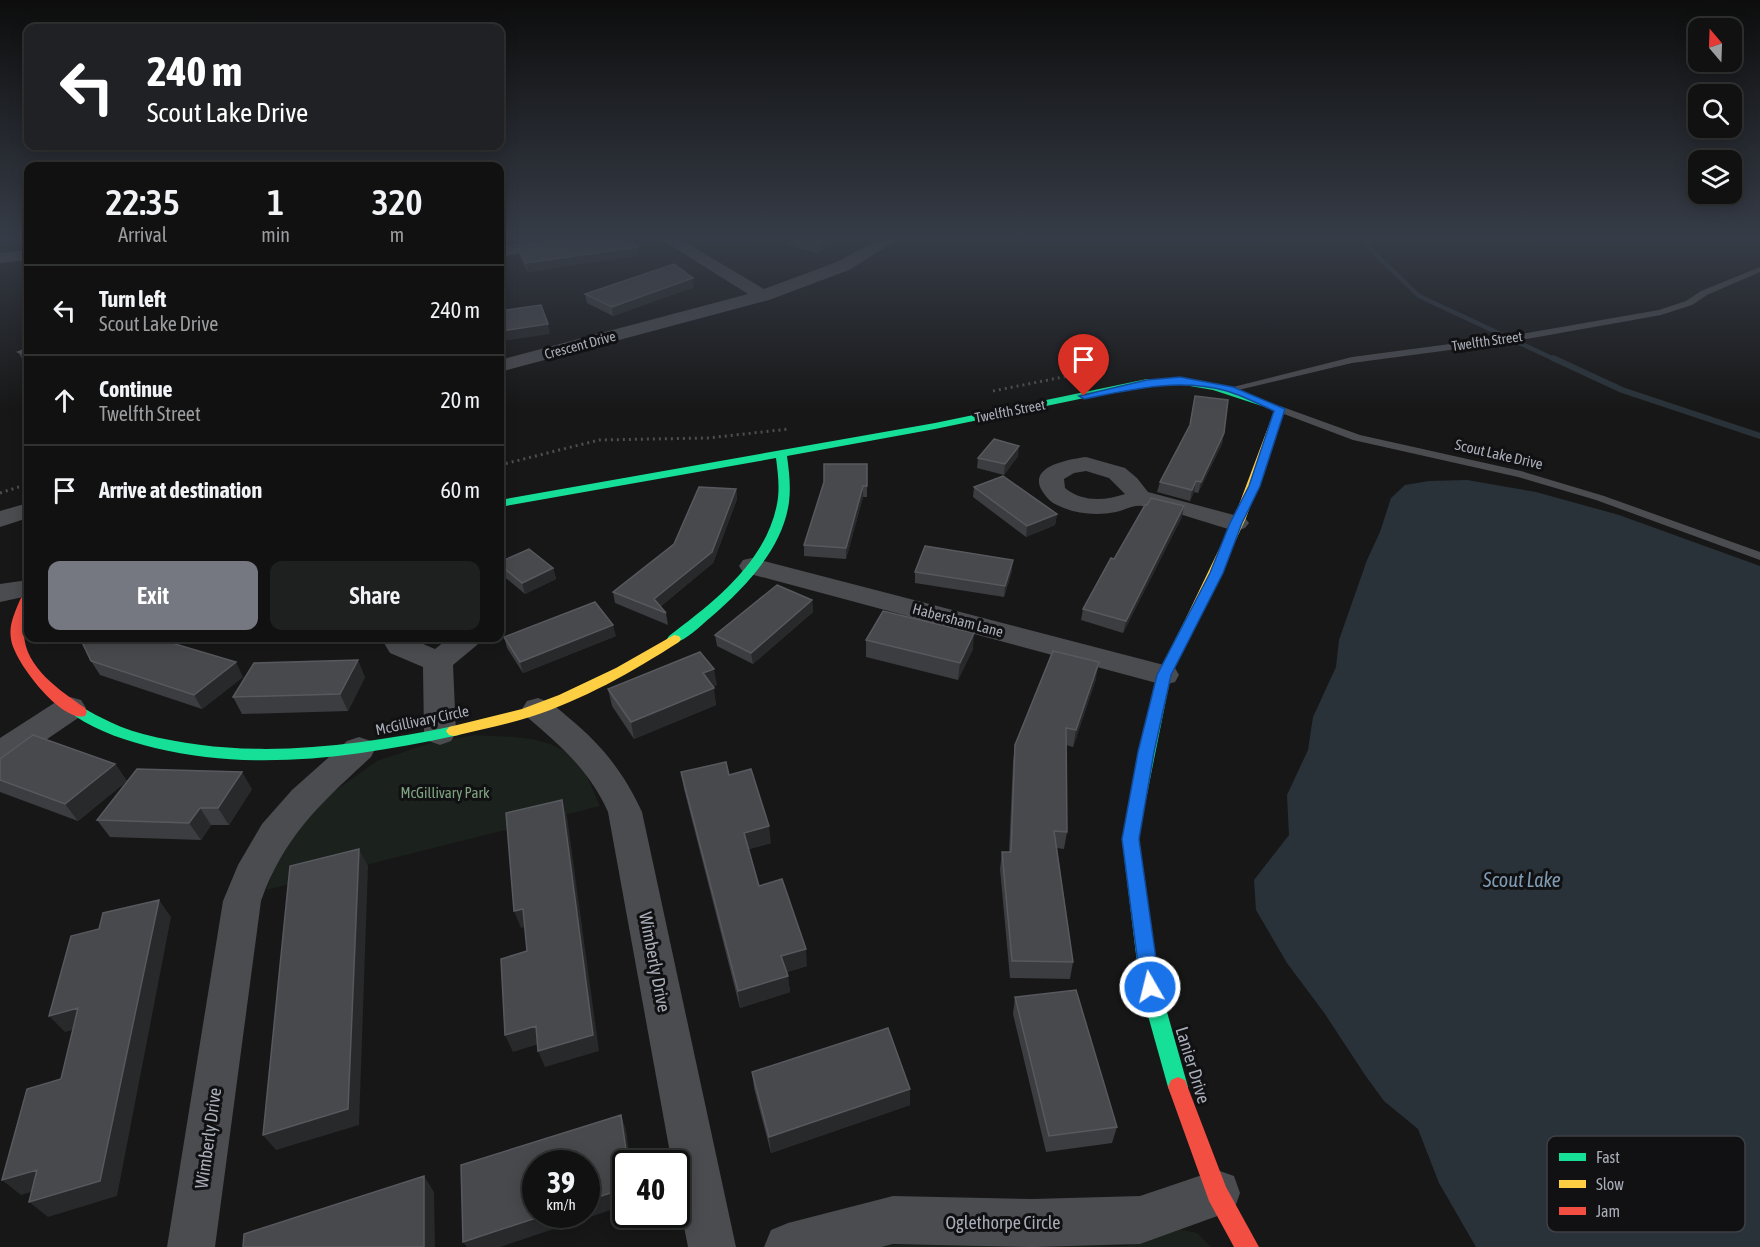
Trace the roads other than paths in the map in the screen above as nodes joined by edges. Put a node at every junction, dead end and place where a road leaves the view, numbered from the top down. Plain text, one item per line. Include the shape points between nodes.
1 (760, 294) edge
2 (768, 294) edge
3 (1701, 294) edge
4 (763, 296) junction
5 (504, 365) edge
6 (1230, 389) junction
7 (1280, 409) junction
8 (781, 454) junction
9 (1139, 497) dead end
10 (504, 503) edge
11 (24, 511) edge
12 (0, 519) edge
13 (1236, 523) junction
14 (1760, 556) edge
15 (752, 566) junction
16 (24, 589) edge
17 (0, 593) edge
18 (24, 608) edge
19 (398, 642) edge
20 (462, 642) edge
21 (438, 662) junction
22 (1164, 675) junction
23 (70, 708) junction
24 (538, 709) junction
25 (440, 733) junction
26 (359, 749) junction
27 (0, 754) edge
28 (1217, 1193) junction
29 (192, 1247) edge
30 (712, 1247) edge
31 (788, 1247) edge
32 (1247, 1247) edge

1 - 4 street
2 - 4 street, Crescent Drive
3 - 6 lane, Twelfth Street via 1689,303 1661,312 1510,339 1352,360
4 - 5 street, Crescent Drive
6 - 7 street, Scout Lake Drive
6 - 8 street, Twelfth Street via 1180,380 1147,382
7 - 13 street, Lanier Drive via 1254,486
7 - 14 lane, Scout Lake Drive via 1357,438 1521,474 1589,494
8 - 10 street, Twelfth Street
8 - 15 street, McGillivary Circle via 783,504 773,532
9 - 13 street
11 - 12 street
13 - 22 street, Lanier Drive via 1217,573
15 - 22 street, Habersham Lane
15 - 24 street, McGillivary Circle via 716,606 673,639 622,669
16 - 17 street
18 - 23 street, McGillivary Circle via 17,627 30,668
19 - 21 street
20 - 21 street
21 - 25 street
22 - 28 street, Lanier Drive via 1130,839 1150,987 1177,1083
23 - 26 street, McGillivary Circle via 134,737 203,751 294,755
23 - 27 street
24 - 25 street, McGillivary Circle
24 - 30 street, Wimberly Drive via 605,771 625,812
25 - 26 street, McGillivary Circle
26 - 29 street, Wimberly Drive via 288,816 251,873 242,901
28 - 31 street, Oglethorpe Circle via 1140,1220 1033,1224 893,1220
28 - 32 street, Lanier Drive

